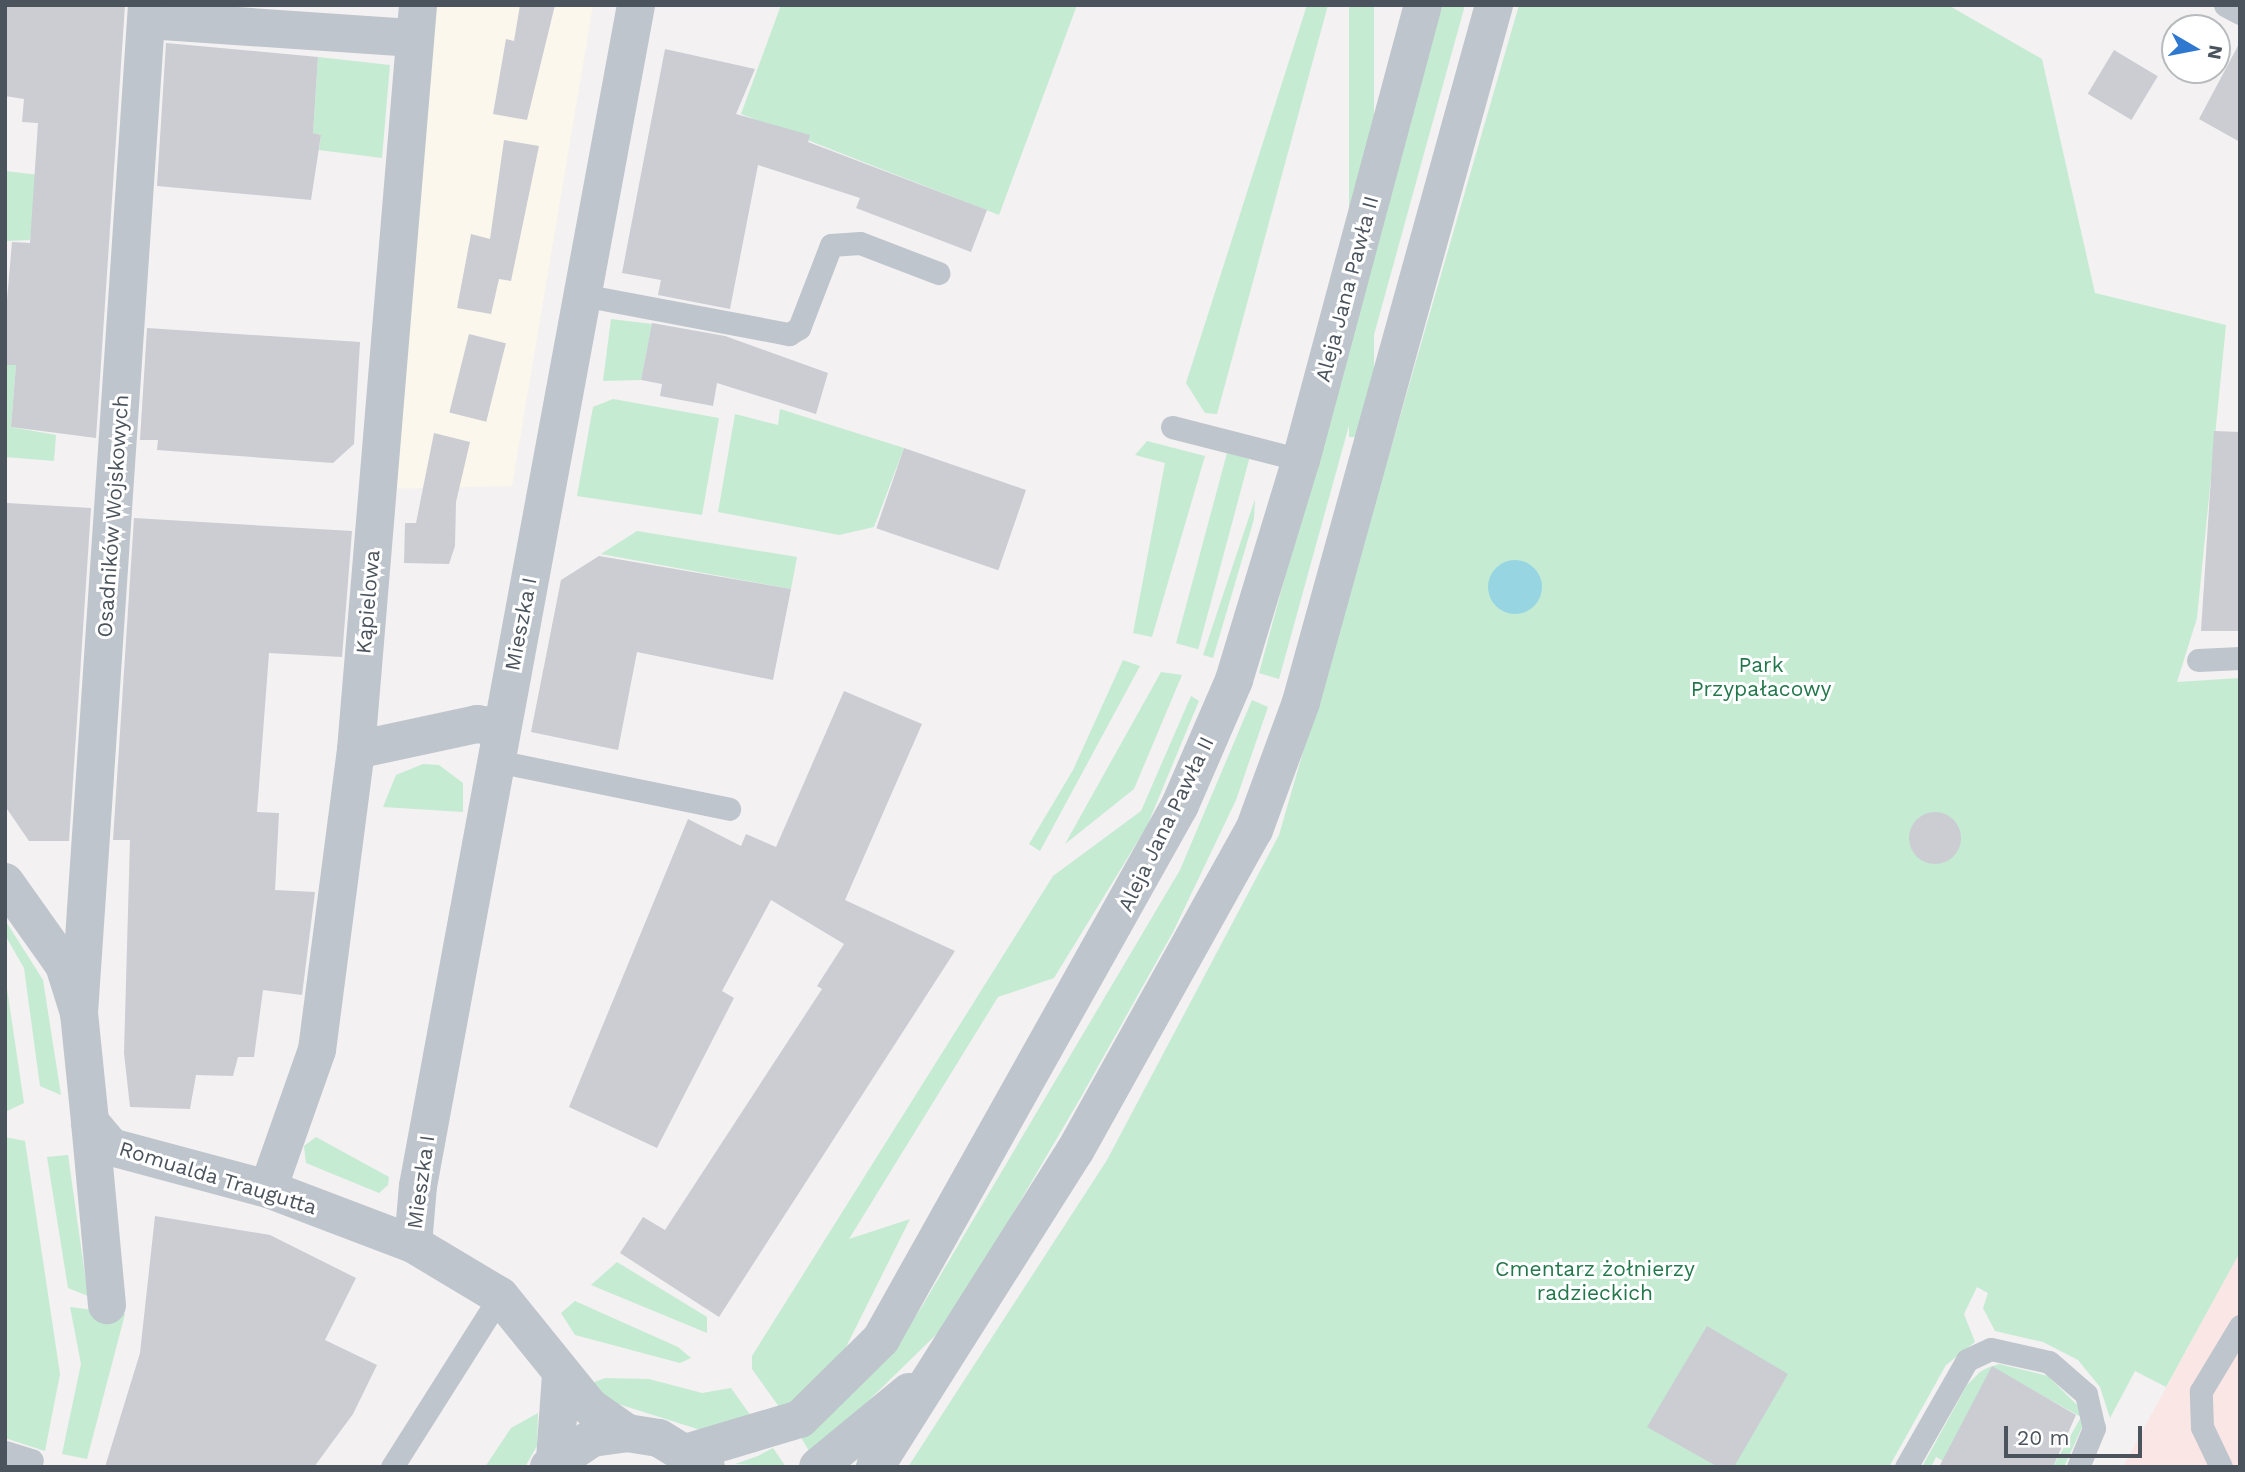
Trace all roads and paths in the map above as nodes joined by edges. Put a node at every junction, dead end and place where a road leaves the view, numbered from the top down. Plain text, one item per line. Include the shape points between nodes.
1 (636, 5) edge
2 (1423, 5) edge
3 (1494, 5) edge
4 (2225, 5) edge
5 (147, 13) edge
6 (2240, 13) edge
7 (416, 22) edge
8 (938, 273) dead end
9 (582, 295) junction
10 (1172, 427) dead end
11 (1301, 460) junction
12 (2240, 658) edge
13 (2198, 660) dead end
14 (498, 745) junction
15 (356, 750) junction
16 (729, 809) dead end
17 (5, 882) edge
18 (79, 1013) junction
19 (90, 1122) junction
20 (268, 1189) junction
21 (413, 1244) junction
22 (500, 1297) junction
23 (107, 1305) dead end
24 (2240, 1326) edge
25 (952, 1353) junction
26 (561, 1374) junction
27 (627, 1433) junction
28 (5, 1452) edge
29 (698, 1459) edge
30 (32, 1460) dead end
31 (552, 1464) edge
32 (391, 1467) edge
33 (817, 1467) edge
34 (875, 1467) edge
35 (1906, 1467) edge
36 (2078, 1467) edge
37 (2221, 1467) edge

1 - 9 street, Mieszka I
2 - 11 street, Aleja Jana Pawła II
3 - 25 street via 1321,635 1254,830 1075,1151
4 - 6 lane
5 - 7 street
5 - 18 street, Osadników Wojskowych
7 - 15 street, Kąpielowa
8 - 9 lane via 860,243 831,245 799,328 789,334
9 - 14 street, Mieszka I
10 - 11 lane
11 - 29 street, Aleja Jana Pawła II via 1234,680 1180,805 881,1339 800,1419
12 - 13 lane
14 - 15 street via 477,724
14 - 16 lane
14 - 21 street, Mieszka I via 413,1212
15 - 20 street, Kąpielowa via 317,1050
17 - 18 street via 64,965
18 - 19 street
19 - 20 street, Romualda Traugutta via 111,1147 134,1157
19 - 23 street
20 - 21 street, Romualda Traugutta
21 - 22 street, Romualda Traugutta
22 - 26 street, Romualda Traugutta
22 - 32 lane
24 - 37 lane via 2201,1391 2202,1427
25 - 33 street
25 - 34 street
26 - 27 street, Romualda Traugutta via 590,1407
26 - 31 street
27 - 29 street
27 - 31 street via 592,1438
28 - 30 lane
35 - 36 lane via 1967,1360 1990,1349 2049,1362 2086,1394 2094,1428

